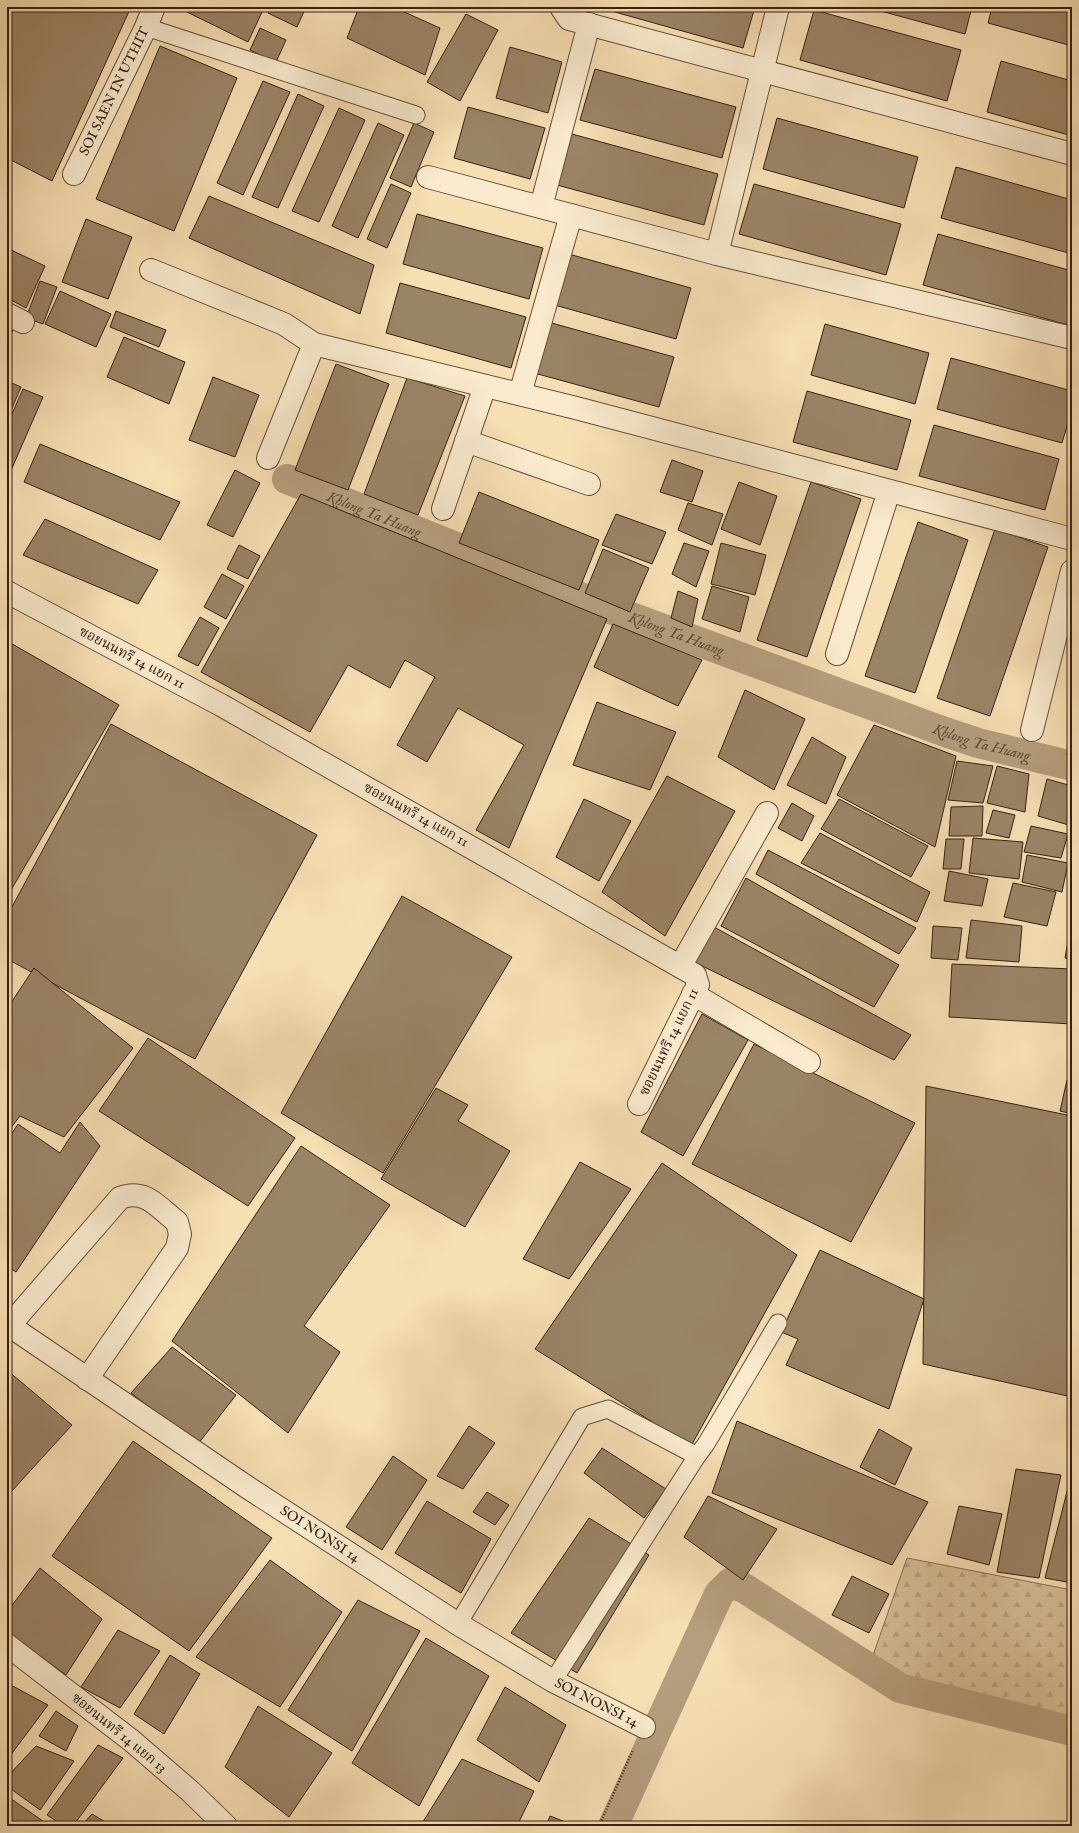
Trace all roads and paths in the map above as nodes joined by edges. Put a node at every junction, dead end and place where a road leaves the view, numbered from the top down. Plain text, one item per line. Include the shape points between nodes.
1 (561, 7) edge
2 (778, 7) edge
3 (150, 17) edge
4 (589, 24) junction
5 (762, 72) junction
6 (416, 115) dead end
7 (1072, 154) edge
8 (74, 174) dead end
9 (428, 177) dead end
10 (541, 207) junction
11 (572, 215) junction
12 (717, 254) junction
13 (151, 270) dead end
14 (1072, 338) edge
15 (314, 344) junction
16 (485, 386) junction
17 (520, 394) junction
18 (466, 441) junction
19 (268, 458) dead end
20 (589, 484) dead end
21 (889, 491) junction
22 (443, 509) dead end
23 (1072, 539) edge
24 (1072, 571) edge
25 (7, 592) edge
26 (837, 654) dead end
27 (1032, 730) dead end
28 (767, 813) dead end
29 (681, 965) junction
30 (693, 994) junction
31 (809, 1062) dead end
32 (639, 1104) dead end
33 (778, 1323) dead end
34 (8, 1325) edge
35 (87, 1379) junction
36 (697, 1456) junction
37 (458, 1624) junction
38 (7, 1645) edge
39 (553, 1682) junction
40 (644, 1727) joint
41 (226, 1826) edge
42 (599, 1826) edge

1 - 4 street via 569,19
2 - 5 street
3 - 6 lane
3 - 8 street, SOI SAEN IN UTHIT
4 - 5 street
4 - 10 street
5 - 7 street
5 - 12 street
9 - 10 street
10 - 11 street
11 - 12 street
11 - 17 street
12 - 14 street
13 - 15 street via 284,324
15 - 16 street
15 - 19 street
16 - 17 street
16 - 18 street
17 - 21 street
18 - 20 street
18 - 22 street
21 - 23 street
21 - 26 street
24 - 27 street
25 - 29 street, ซอยนนทรี 14 แยก 11 via 221,705
28 - 29 street
29 - 30 street, ซอยนนทรี 14 แยก 11 via 695,975 698,985
30 - 31 street
30 - 32 street, ซอยนนทรี 14 แยก 11
33 - 36 lane
34 - 35 street, SOI NONSI 14
34 - 35 street via 120,1198 130,1194 143,1195 177,1222 180,1234 177,1248
35 - 37 street, SOI NONSI 14
36 - 37 lane via 608,1409 582,1417
36 - 39 lane
37 - 39 street, SOI NONSI 14
38 - 41 street, ซอยนนทรี 14 แยก 13 via 132,1740
39 - 40 street, SOI NONSI 14
40 - 42 path

